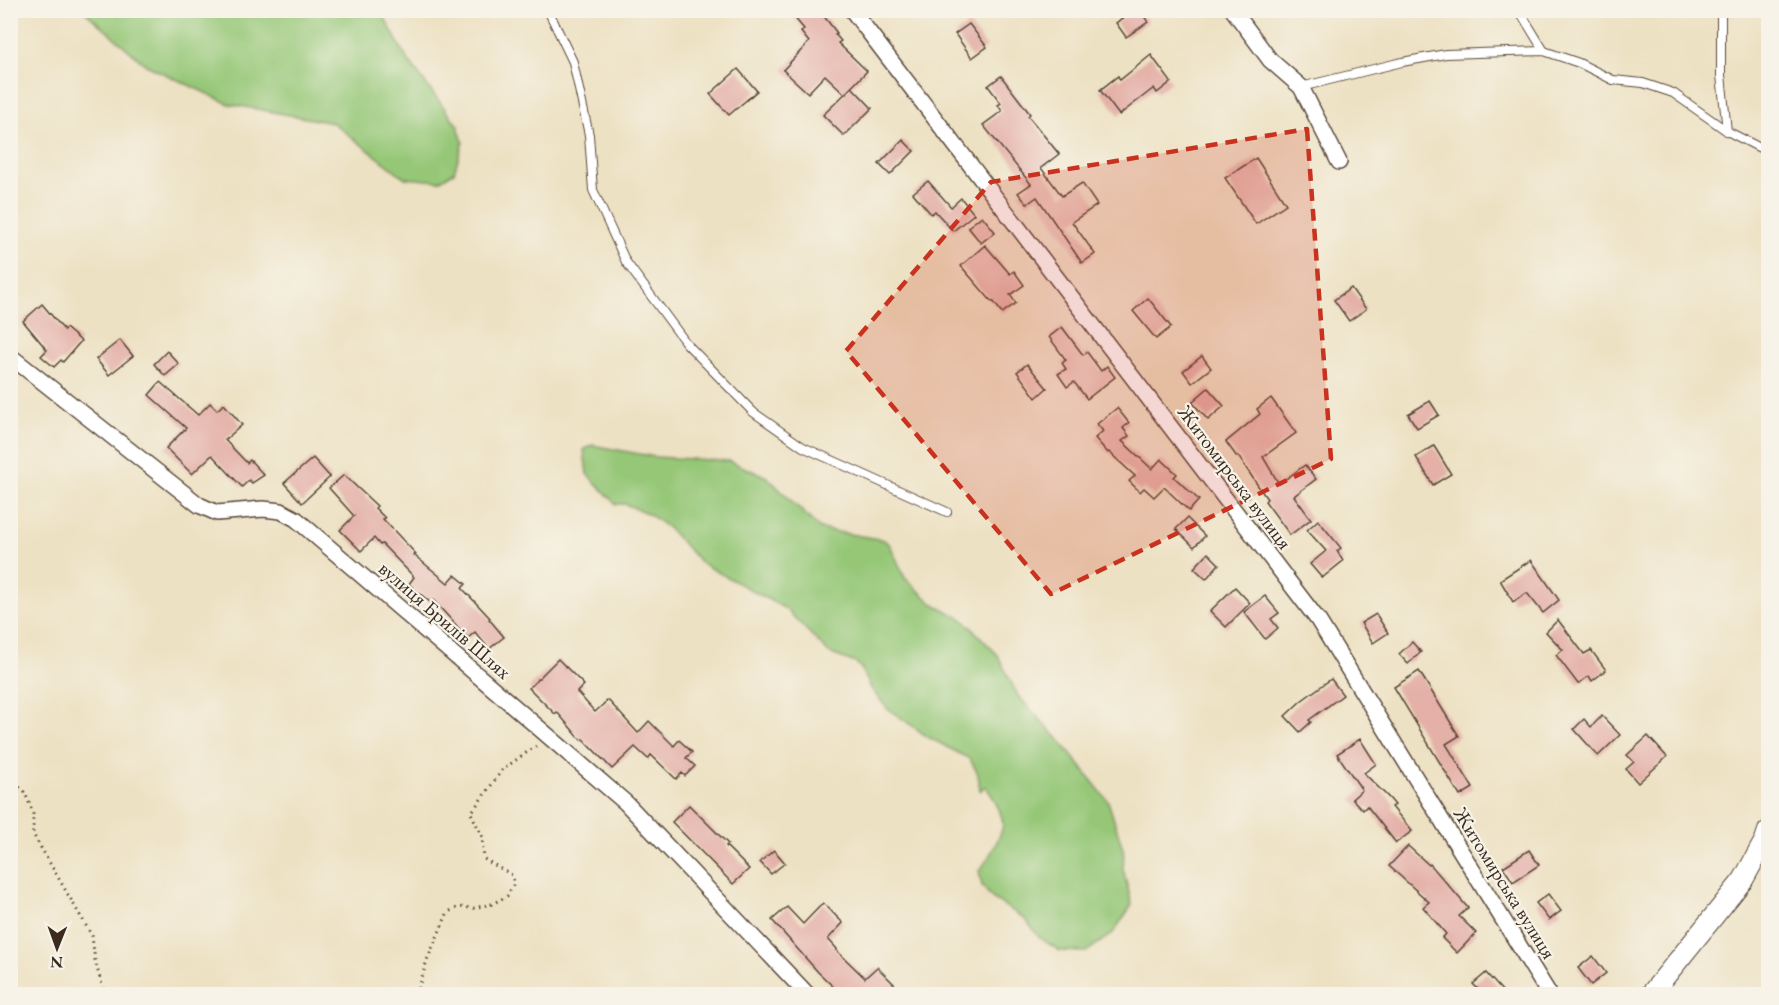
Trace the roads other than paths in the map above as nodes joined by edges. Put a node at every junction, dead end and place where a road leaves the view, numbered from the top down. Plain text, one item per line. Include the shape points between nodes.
1 (548, 10) edge
2 (852, 10) edge
3 (1233, 10) edge
4 (1519, 10) edge
5 (1721, 10) edge
6 (1544, 51) junction
7 (1301, 87) junction
8 (1727, 131) junction
9 (1768, 152) edge
10 (1339, 162) dead end
11 (10, 356) edge
12 (947, 512) dead end
13 (1768, 838) edge
14 (807, 994) edge
15 (1549, 994) edge
16 (1651, 994) edge

1 - 12 lane via 573,62 589,135 593,190 626,262 686,343 753,412 803,447
2 - 15 street, Житомирська вулиця via 1318,620
3 - 7 street via 1269,60
4 - 6 lane
5 - 8 lane via 1721,75
6 - 7 lane via 1446,54
6 - 8 lane via 1613,80 1643,83 1673,93
7 - 10 street
8 - 9 lane
11 - 14 street, вулиця Брилів Шлях via 199,505 217,513 280,511 296,519 626,803
13 - 16 street via 1743,880

